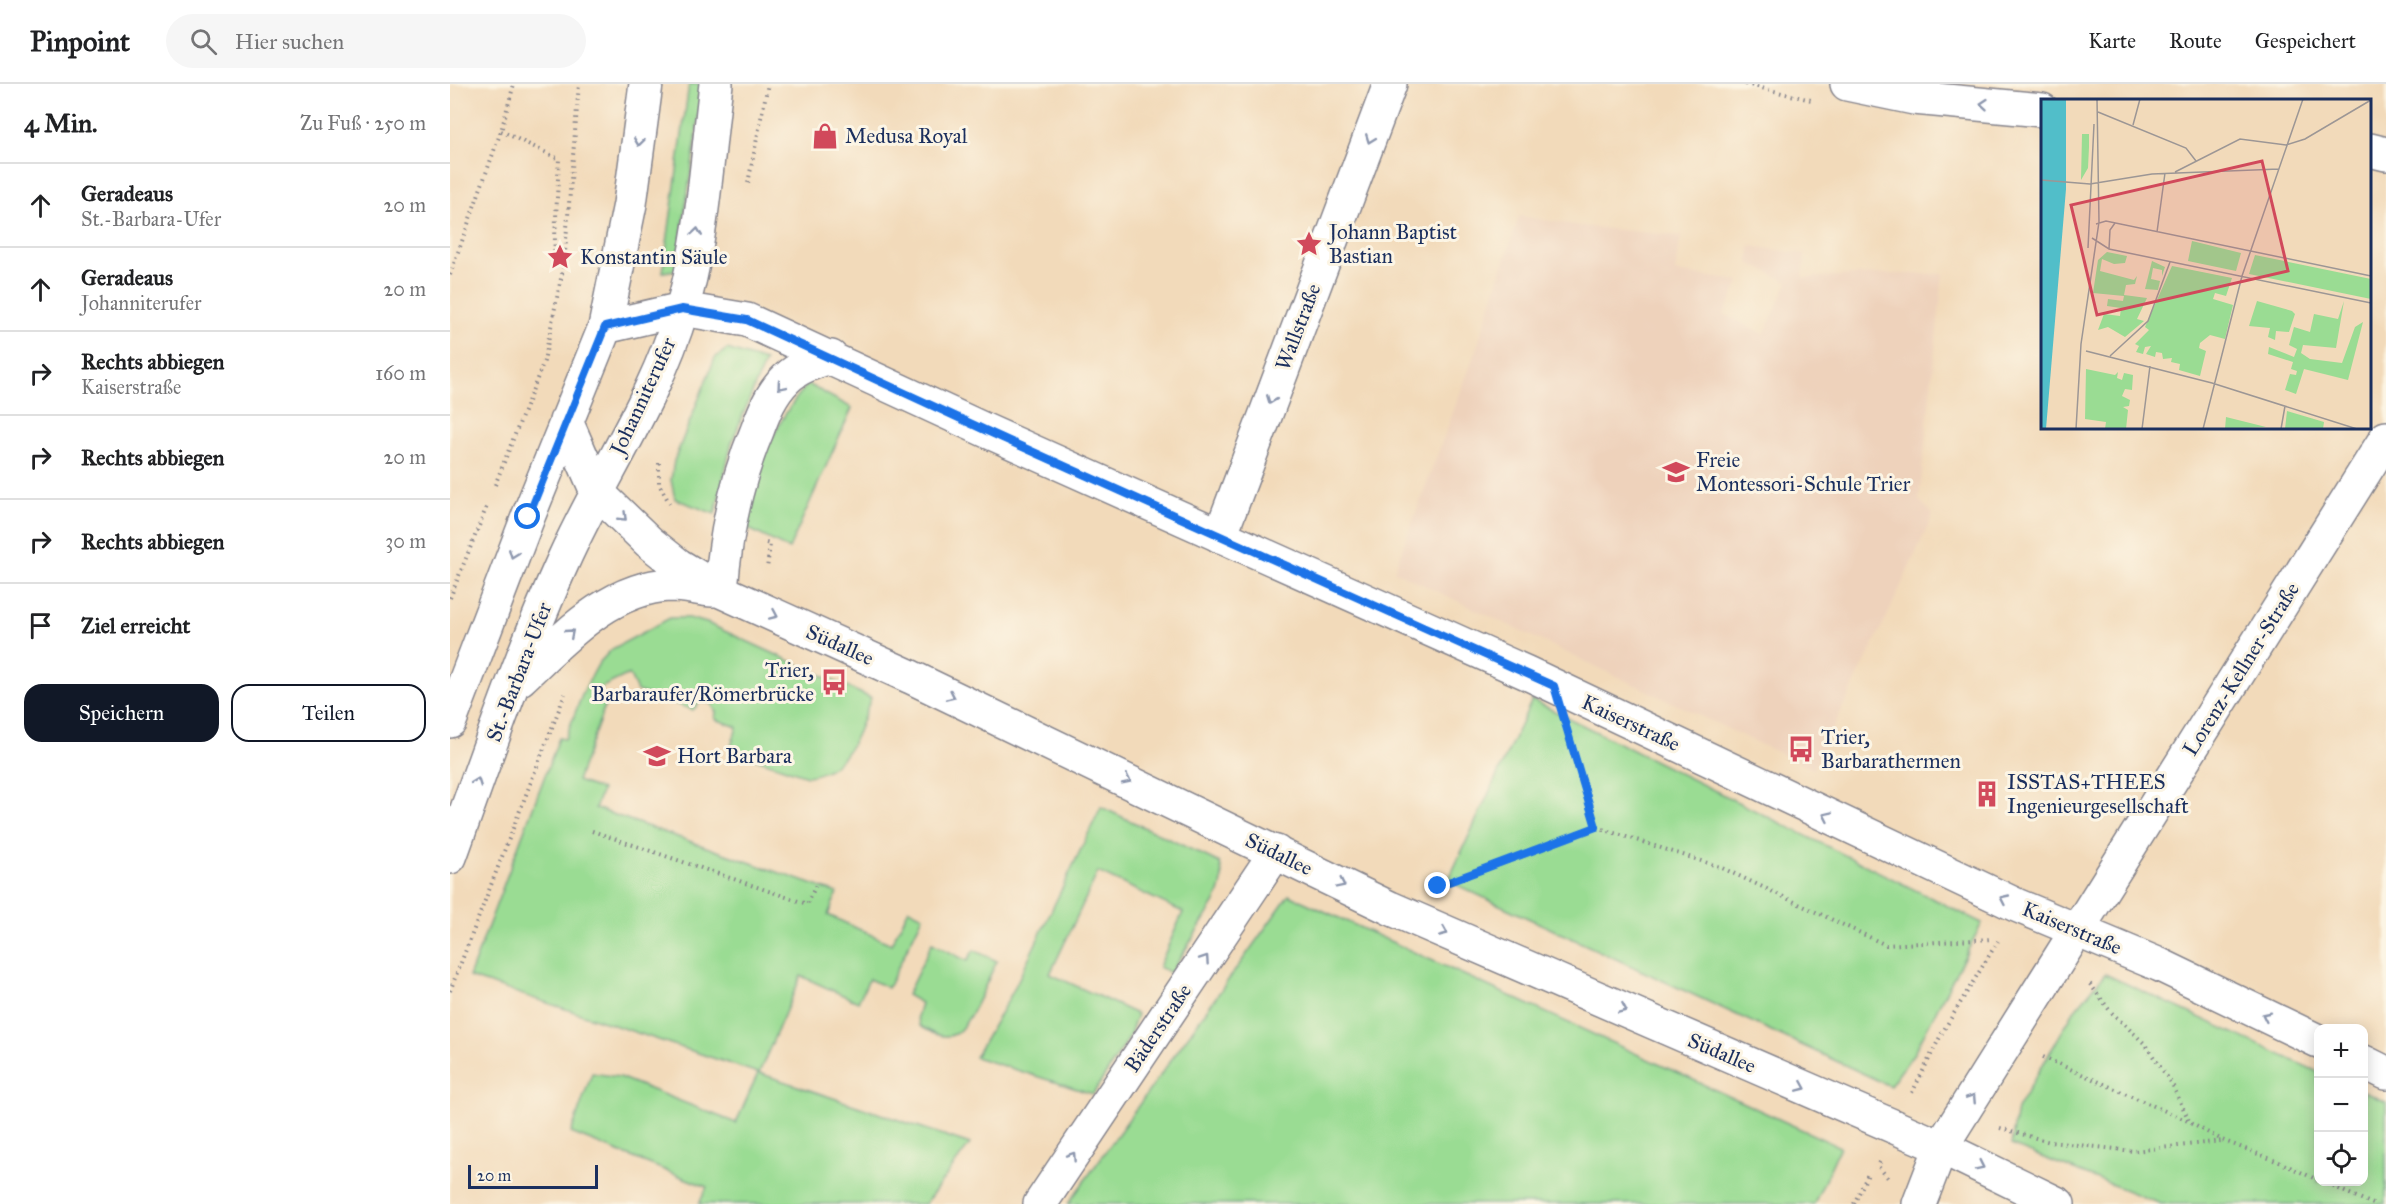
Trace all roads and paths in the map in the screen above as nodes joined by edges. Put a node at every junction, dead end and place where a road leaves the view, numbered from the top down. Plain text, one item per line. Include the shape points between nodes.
1 (514, 84) edge
2 (579, 84) edge
3 (646, 84) edge
4 (716, 84) edge
5 (1390, 84) edge
6 (1847, 84) edge
7 (2041, 110) edge
8 (501, 131) junction
9 (2371, 150) edge
10 (2386, 154) edge
11 (564, 264) junction
12 (450, 275) edge
13 (682, 309) junction
14 (605, 327) junction
15 (831, 357) junction
16 (566, 421) junction
17 (2386, 438) edge
18 (492, 492) dead end
19 (597, 492) junction
20 (488, 503) dead end
21 (1220, 536) junction
22 (721, 591) junction
23 (450, 598) edge
24 (1554, 686) junction
25 (512, 687) junction
26 (565, 693) dead end
27 (450, 721) edge
28 (1596, 827) junction
29 (592, 831) dead end
30 (1276, 852) junction
31 (450, 856) edge
32 (816, 885) dead end
33 (1438, 886) dead end
34 (2077, 930) junction
35 (2054, 966) junction
36 (450, 992) edge
37 (2314, 1039) edge
38 (2042, 1056) dead end
39 (2368, 1064) edge
40 (2386, 1073) edge
41 (2190, 1123) junction
42 (1897, 1128) junction
43 (2000, 1128) dead end
44 (2223, 1140) junction
45 (1941, 1147) junction
46 (1878, 1166) dead end
47 (1868, 1174) dead end
48 (2314, 1178) edge
49 (2332, 1186) edge
50 (1040, 1204) edge
51 (1854, 1204) edge
52 (1919, 1204) edge
53 (2058, 1204) edge
54 (2373, 1204) edge

1 - 8 path
2 - 11 path
3 -> 14 main road via 630,204
13 -> 4 main road, Johanniterufer via 696,243
5 -> 21 main road, Wallstraße
7 -> 6 main road via 1914,98
8 - 11 path via 559,159 554,257
8 - 12 path
9 - 10 main road
11 - 18 path via 544,361
13 - 14 main road, Kaiserstraße
13 - 15 main road, Kaiserstraße via 747,320
13 - 19 main road, Johanniterufer via 650,392
14 - 16 main road
15 - 21 main road, Kaiserstraße
15 -> 22 main road via 807,364 787,378 766,408 733,504 723,554
16 - 19 main road, Südallee
16 -> 27 main road
17 - 34 main road, Lorenz-Kellner-Straße
19 -> 22 main road, Südallee via 670,559
19 - 25 main road, St.-Barbara-Ufer via 564,559
20 - 23 path
21 - 24 main road, Kaiserstraße
25 -> 22 main road via 611,602 641,590 671,585
22 -> 30 main road, Südallee via 911,677
24 - 28 path
34 -> 24 main road, Kaiserstraße
31 -> 25 main road, St.-Barbara-Ufer
26 - 36 path
28 - 33 path
28 - 42 path via 1719,867 1886,945 2000,938 1942,1033
29 - 32 path via 807,904
30 -> 42 main road, Südallee via 1390,908
50 -> 30 main road, Bäderstraße
34 - 35 main road, Lorenz-Kellner-Straße
37 -> 34 main road, Kaiserstraße
35 - 41 path via 2087,981 2111,1012 2144,1043 2172,1084
45 -> 35 main road, Lorenz-Kellner-Straße
38 - 41 path
39 - 40 main road
41 - 44 path
42 - 45 main road, Südallee
42 - 46 path
43 - 44 path via 2050,1142 2134,1151
44 - 48 path
45 - 52 main road, Lorenz-Kellner-Straße
45 -> 53 main road, Südallee
47 - 51 path
49 - 54 path

